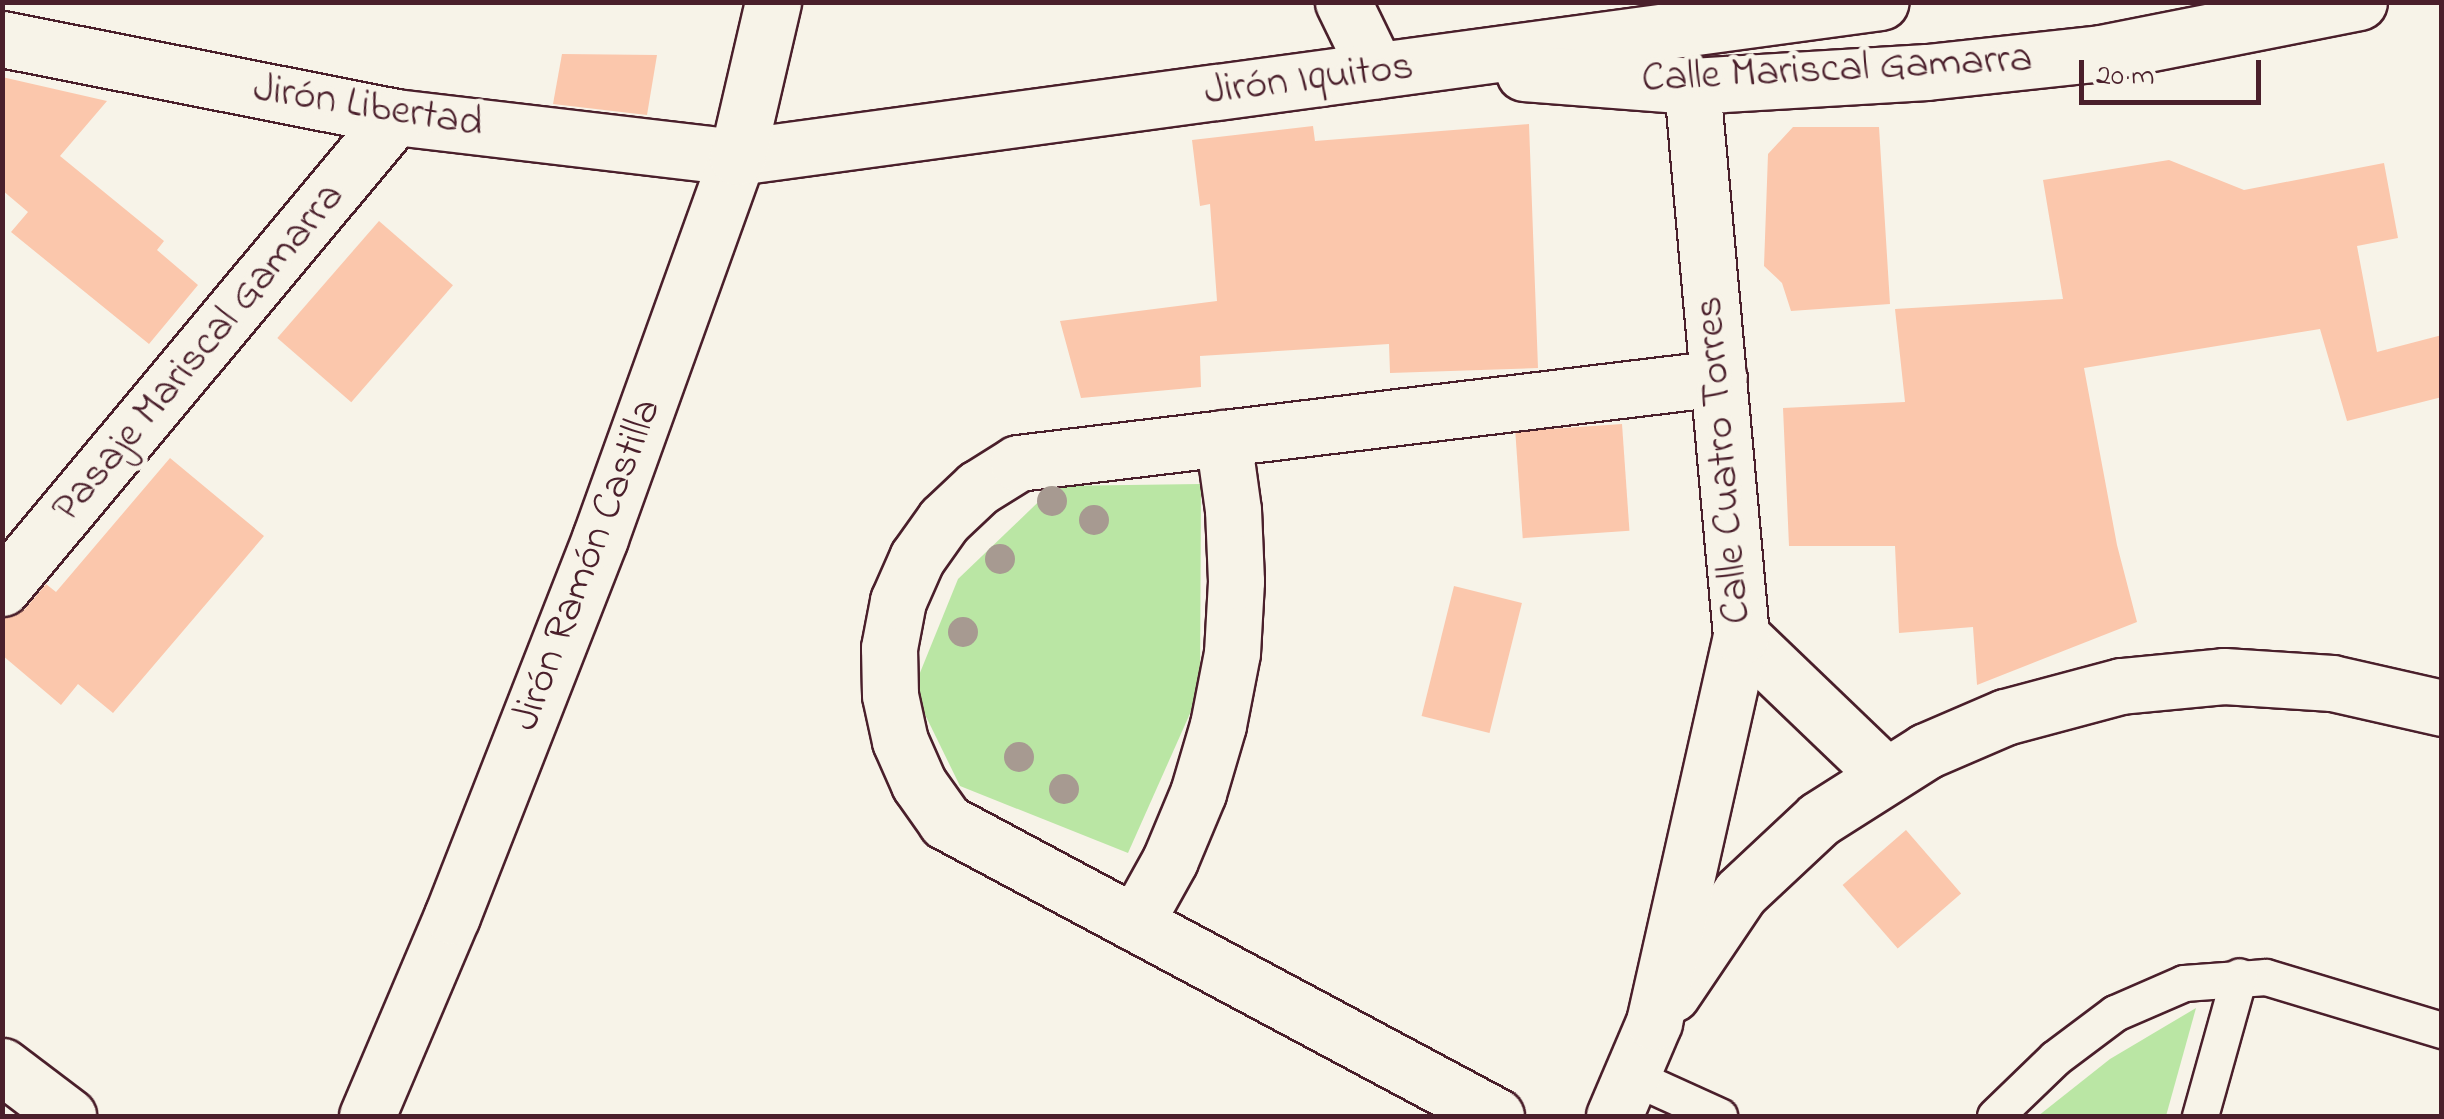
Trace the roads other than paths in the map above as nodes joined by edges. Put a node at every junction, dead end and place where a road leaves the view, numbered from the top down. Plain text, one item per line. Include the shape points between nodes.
1 (774, 2) edge
2 (1343, 2) edge
3 (1881, 2) edge
4 (2359, 2) edge
5 (2, 39) edge
6 (1431, 64) junction
7 (1376, 70) junction
8 (1692, 86) junction
9 (396, 117) junction
10 (737, 156) junction
11 (1718, 378) junction
12 (1223, 438) junction
13 (2, 588) edge
14 (1741, 636) junction
15 (2442, 708) edge
16 (1885, 774) junction
17 (1135, 924) junction
18 (2239, 976) junction
19 (1654, 1022) junction
20 (2442, 1030) edge
21 (2, 1066) edge
22 (1623, 1096) edge
23 (68, 1116) edge
24 (367, 1116) edge
25 (1496, 1116) edge
26 (1719, 1116) edge
27 (1994, 1116) edge
28 (2200, 1116) edge

1 - 10 street, Jirón Ramón Castilla
2 - 7 street
3 - 6 street, Jirón Iquitos
4 - 8 street, Calle Mariscal Gamarra via 2101,53
5 - 9 street, Jirón Libertad
6 - 7 street, Jirón Iquitos
6 - 8 street, Calle Mariscal Gamarra
7 - 10 street, Jirón Iquitos
8 - 11 street, Calle Cuatro Torres
9 - 10 street, Jirón Libertad
9 - 13 street, Pasaje Mariscal Gamarra
10 - 24 street, Jirón Ramón Castilla via 600,538
11 - 12 street
11 - 14 street, Calle Cuatro Torres
12 - 17 street via 1233,510 1232,653 1198,793
12 - 17 street via 1018,464 978,488 917,558 898,602 889,648 900,740 946,822
14 - 16 street
14 - 19 street, Calle Cuatro Torres
15 - 16 street via 2314,682 2224,676 2121,686 2006,716
16 - 19 street via 1819,819 1740,892
17 - 25 street
18 - 20 lane via 2266,977
18 - 27 lane via 2184,984 2115,1013
18 - 28 lane
19 - 22 street, Calle Cuatro Torres
21 - 23 street
22 - 26 lane

